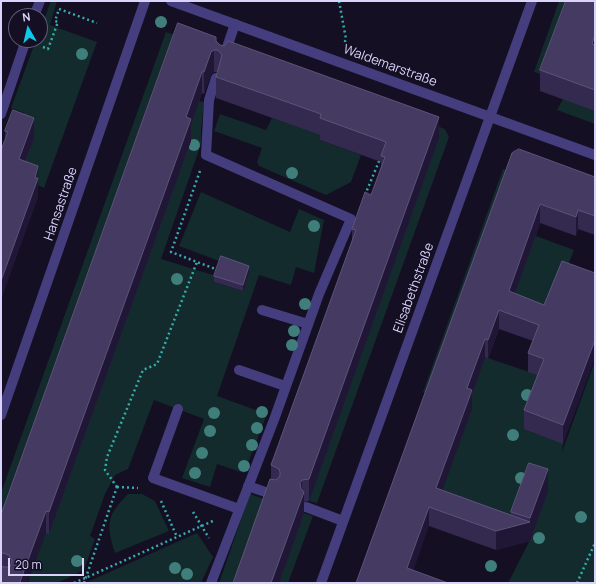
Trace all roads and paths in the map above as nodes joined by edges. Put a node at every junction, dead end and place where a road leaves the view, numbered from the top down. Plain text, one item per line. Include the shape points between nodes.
1 (145, 1) edge
2 (174, 1) edge
3 (339, 1) edge
4 (532, 1) edge
5 (97, 23) dead end
6 (235, 24) junction
7 (23, 48) edge
8 (46, 48) edge
9 (222, 61) edge
10 (338, 62) junction
11 (216, 78) edge
12 (1, 114) edge
13 (490, 117) junction
14 (206, 155) junction
15 (595, 155) edge
16 (380, 158) edge
17 (351, 220) junction
18 (197, 262) junction
19 (218, 271) edge
20 (262, 310) dead end
21 (308, 324) junction
22 (239, 370) dead end
23 (286, 386) junction
24 (178, 409) dead end
25 (1, 415) edge
26 (248, 486) junction
27 (117, 487) junction
28 (139, 488) dead end
29 (178, 488) junction
30 (274, 495) edge
31 (159, 498) dead end
32 (306, 507) dead end
33 (239, 509) junction
34 (344, 521) junction
35 (192, 530) dead end
36 (177, 537) junction
37 (595, 543) edge
38 (221, 558) junction
39 (85, 578) junction
40 (74, 583) edge
41 (84, 583) edge
42 (211, 583) edge
43 (321, 583) edge
44 (577, 583) edge

1 - 25 street, Hansastraße
2 - 6 street, Waldemarstraße
3 - 10 path via 346,39
4 - 13 street, Elisabethstraße
5 - 8 path via 59,9 55,21 58,22 48,49
6 - 9 street
6 - 10 street, Waldemarstraße
7 - 12 street
10 - 13 street, Waldemarstraße
11 - 14 street via 209,100
13 - 15 street, Waldemarstraße
13 - 34 street, Elisabethstraße
14 - 17 street
14 - 18 path via 171,252
16 - 17 path via 368,191
17 - 21 street via 318,294
18 - 19 path
18 - 27 path via 157,364 142,370 107,457 105,470
20 - 21 street
21 - 23 street
22 - 23 street
23 - 26 street
24 - 29 street via 152,478
26 - 30 street
26 - 33 street
27 - 28 path
27 - 39 path
29 - 33 street
29 - 38 path
31 - 36 path
32 - 34 street
33 - 38 street
34 - 43 street, Elisabethstraße
35 - 36 path
36 - 39 path
37 - 44 path
38 - 42 street
39 - 40 path
39 - 41 path

